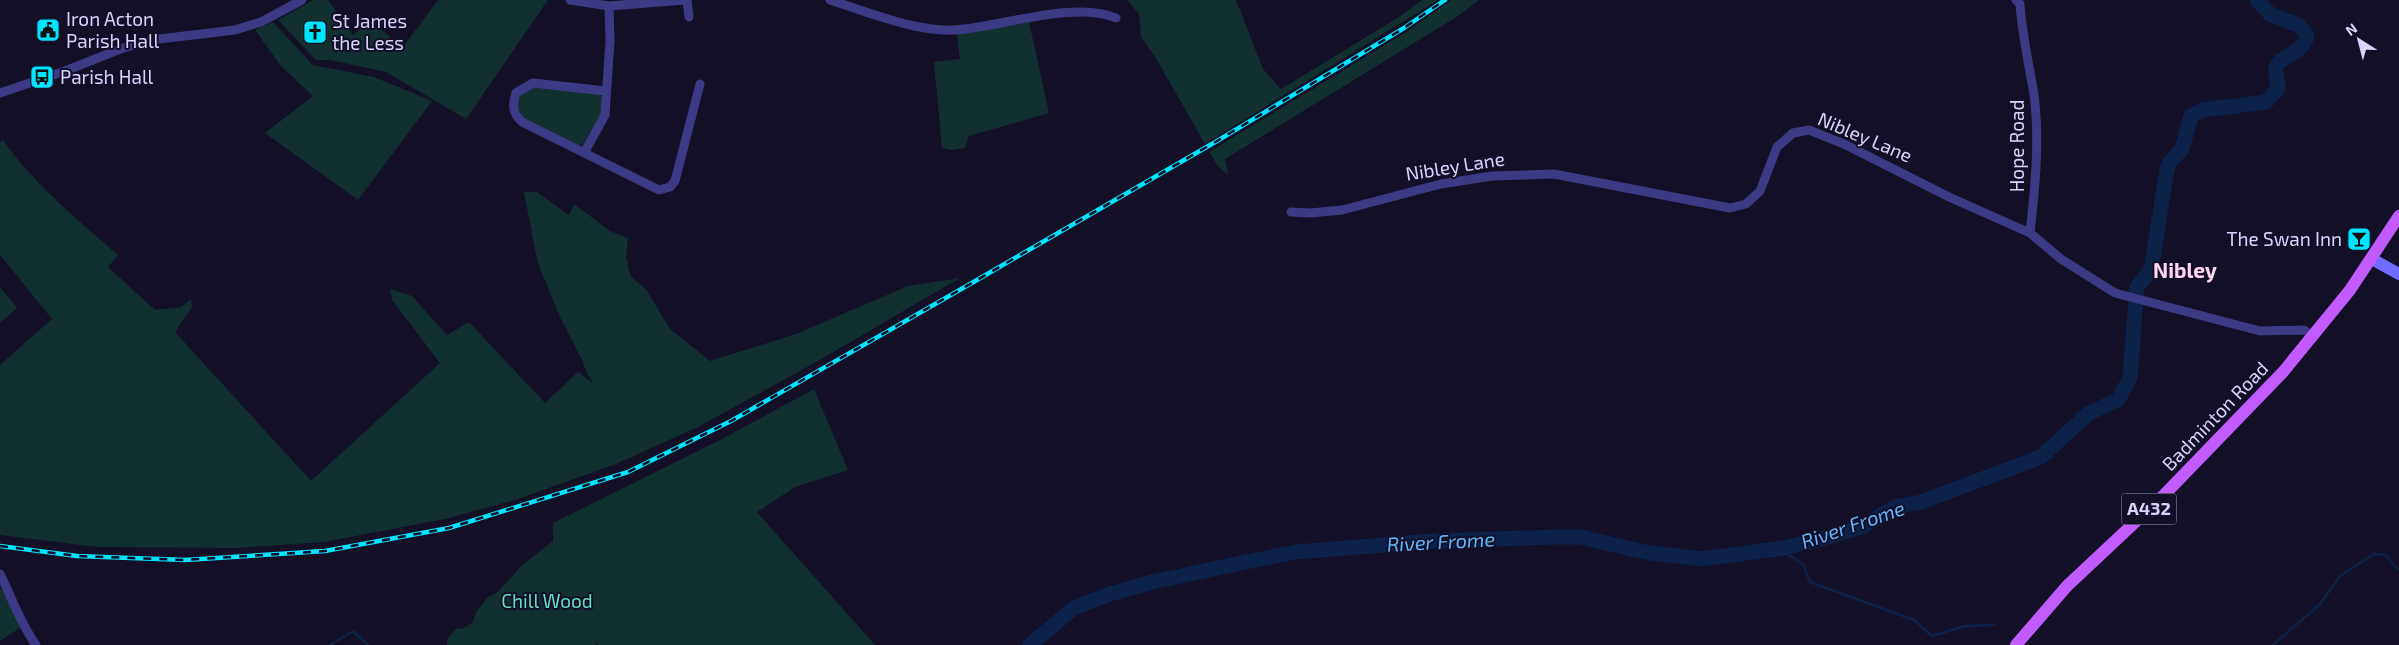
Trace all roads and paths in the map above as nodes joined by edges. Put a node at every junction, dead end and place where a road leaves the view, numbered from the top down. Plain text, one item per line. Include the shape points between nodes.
1 (302, 0) edge
2 (570, 0) edge
3 (686, 0) edge
4 (830, 0) edge
5 (2016, 0) edge
6 (609, 6) junction
7 (689, 17) dead end
8 (1116, 18) dead end
9 (701, 90) dead end
10 (606, 91) junction
11 (0, 93) edge
12 (584, 153) junction
13 (1291, 212) dead end
14 (2399, 216) edge
15 (2030, 233) junction
16 (2372, 259) junction
17 (2399, 274) edge
18 (2314, 336) junction
19 (0, 574) edge
20 (36, 645) edge
21 (2016, 645) edge

1 - 11 street via 266,20 235,30 159,39 123,48
2 - 6 street
3 - 6 street
3 - 7 street
4 - 8 street via 928,29 972,28 1073,12 1107,13
5 - 15 street, Hope Road via 2020,4 2022,38 2034,96 2037,139
6 - 10 street
9 - 12 street via 675,181 670,187 659,190
10 - 12 street via 605,115
10 - 12 street via 533,83 516,93 512,104 515,115 522,122
13 - 15 street, Nibley Lane via 1342,210 1440,184 1492,176 1554,174 1730,208 1746,204 1760,191 1777,147 1793,133 1809,130
14 - 16 main road, Badminton Road / A432
15 - 18 street, Nibley Lane via 2061,259 2115,293 2260,331 2304,330
16 - 17 street
16 - 18 main road, Badminton Road / A432
18 - 21 main road, Badminton Road / A432 via 2163,496 2067,586
19 - 20 street via 24,628

